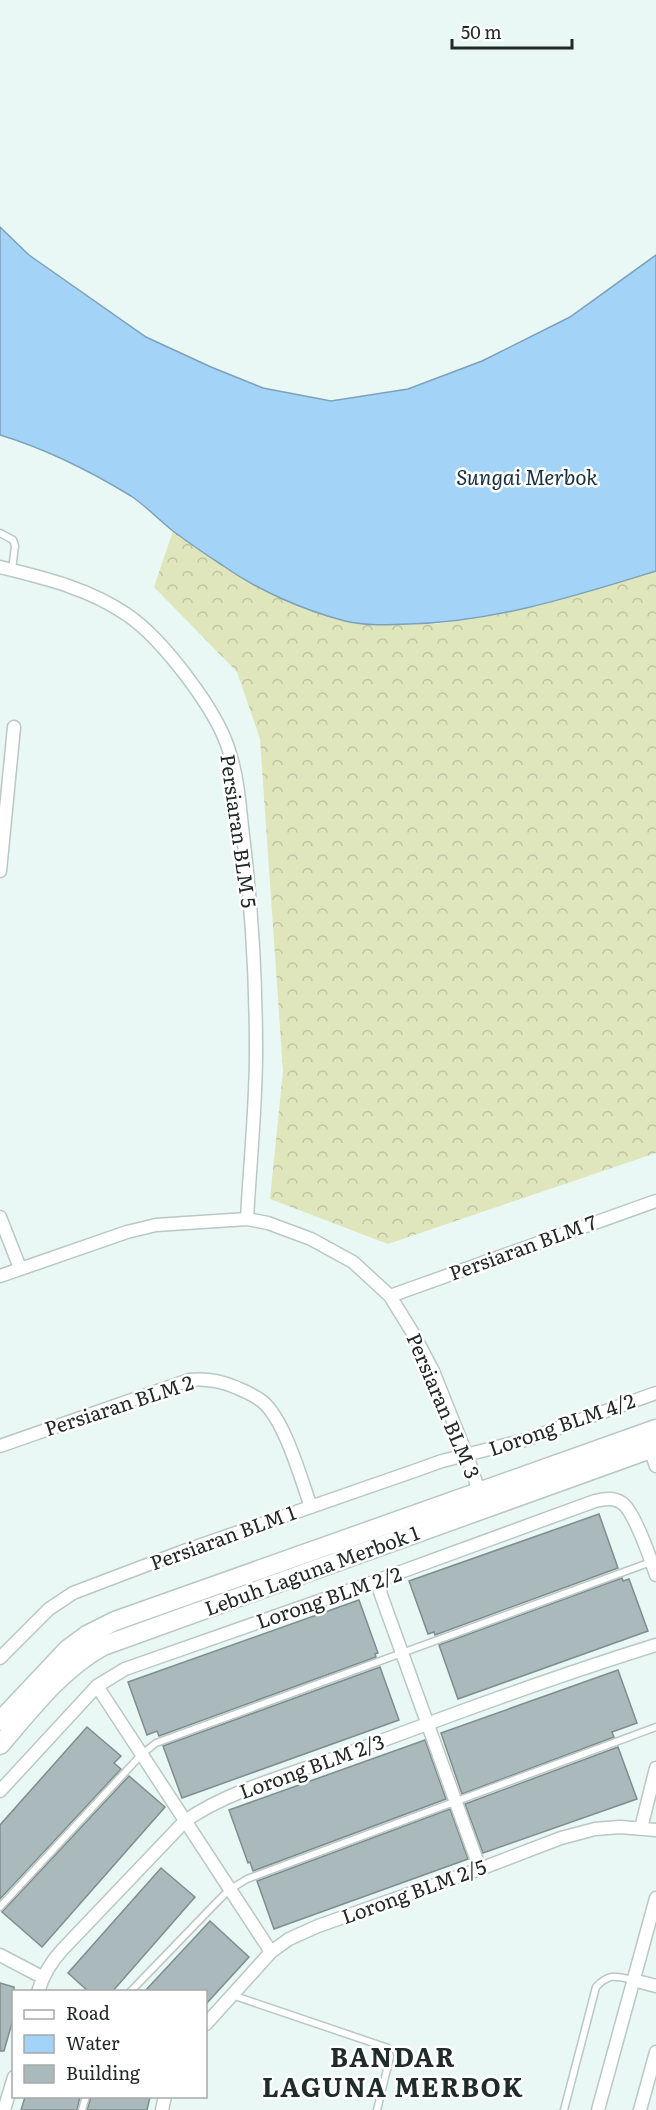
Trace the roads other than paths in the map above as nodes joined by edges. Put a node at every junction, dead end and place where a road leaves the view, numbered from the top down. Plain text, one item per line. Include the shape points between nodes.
1 (0, 533) edge
2 (6, 568) edge
3 (14, 728) dead end
4 (0, 871) edge
5 (656, 1201) edge
6 (0, 1216) edge
7 (247, 1219) junction
8 (21, 1268) junction
9 (0, 1276) edge
10 (390, 1296) junction
11 (656, 1393) edge
12 (652, 1445) edge
13 (0, 1446) edge
14 (467, 1456) junction
15 (479, 1491) junction
16 (311, 1507) junction
17 (485, 1509) junction
18 (651, 1562) junction
19 (656, 1575) edge
20 (376, 1581) junction
21 (656, 1645) edge
22 (401, 1654) junction
23 (0, 1658) edge
24 (97, 1686) junction
25 (0, 1721) edge
26 (427, 1724) junction
27 (656, 1727) edge
28 (0, 1744) edge
29 (142, 1754) junction
30 (656, 1768) edge
31 (0, 1791) edge
32 (455, 1800) junction
33 (185, 1821) junction
34 (640, 1828) junction
35 (656, 1830) edge
36 (480, 1869) junction
37 (229, 1890) junction
38 (656, 1898) edge
39 (0, 1907) edge
40 (271, 1952) junction
41 (0, 1955) edge
42 (42, 1977) junction
43 (633, 1980) junction
44 (656, 1986) edge
45 (39, 1990) edge
46 (132, 1990) edge
47 (232, 1995) junction
48 (207, 2023) edge
49 (656, 2052) edge
50 (12, 2084) edge
51 (4, 2110) edge
52 (377, 2110) edge
53 (564, 2110) edge
54 (598, 2110) edge
55 (640, 2110) edge

1 - 2 lane via 13,540 15,546
2 - 7 street, Persiaran BLM 5 via 89,593 136,622 158,642 200,696 222,731 231,755 246,864 254,984 256,1052
3 - 4 street
5 - 10 street, Persiaran BLM 7
6 - 8 street
7 - 8 street, Persiaran BLM 3 via 141,1228
7 - 10 street, Persiaran BLM 3 via 292,1231 330,1248 365,1271
8 - 9 street, Persiaran BLM 3
10 - 14 street, Persiaran BLM 3 via 428,1362
11 - 14 street, Lorong BLM 4/2 via 525,1440
12 - 15 street, Lebuh Laguna Merbok 1
12 - 17 street, Lebuh Laguna Merbok 1
13 - 16 street, Persiaran BLM 2 via 189,1380 214,1380 249,1393 271,1410
14 - 15 street, Persiaran BLM 3
14 - 16 street, Persiaran BLM 1 via 442,1461
15 - 17 street, Persiaran BLM 3
15 - 25 street, Lebuh Laguna Merbok 1 via 115,1621 68,1649
16 - 23 street, Persiaran BLM 1 via 73,1593 49,1609
17 - 28 street, Lebuh Laguna Merbok 1 via 103,1646 66,1672
18 - 19 street, Lorong BLM 2/2
18 - 20 street, Lorong BLM 2/2 via 625,1505 605,1499
18 - 22 lane
20 - 22 street
20 - 24 street, Lorong BLM 2/2 via 125,1669
21 - 26 street, Lorong BLM 2/3
22 - 26 street
22 - 29 lane via 176,1735
24 - 29 street
24 - 31 street, Lorong BLM 2/2
26 - 32 street
26 - 33 street, Lorong BLM 2/3 via 242,1793
27 - 32 lane
29 - 33 street
29 - 39 lane
30 - 34 street
32 - 36 street
32 - 37 lane via 247,1879
33 - 37 street
33 - 42 street, Lorong BLM 2/3 via 50,1963
34 - 35 street, Lorong BLM 2/5
34 - 36 street, Lorong BLM 2/5 via 595,1829
36 - 40 street, Lorong BLM 2/5 via 318,1926
37 - 40 street
37 - 46 lane
38 - 43 street
40 - 47 street, Lorong BLM 2/5
41 - 42 street
42 - 45 street, Lorong BLM 2/3
43 - 44 street
43 - 53 lane via 604,1978 596,1987
43 - 54 street
47 - 48 street, Lorong BLM 2/5
47 - 52 lane via 388,2048 390,2057
49 - 55 street
50 - 51 street

